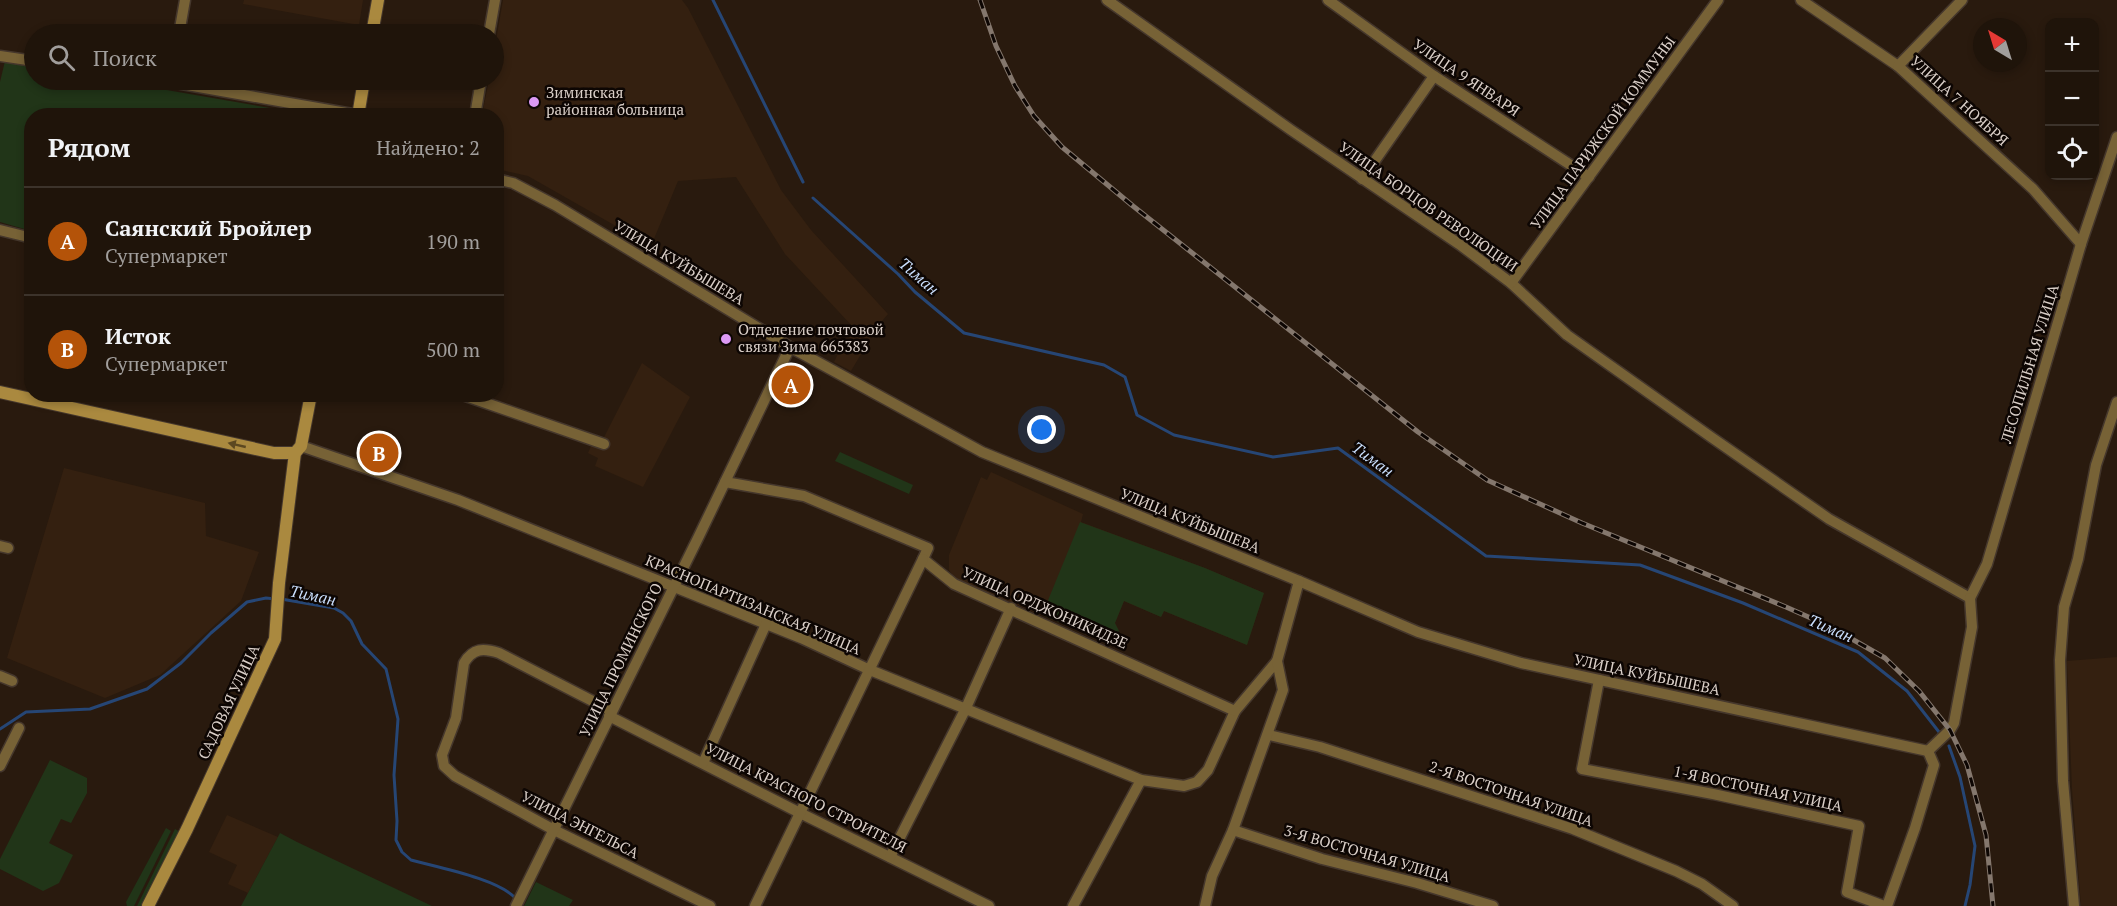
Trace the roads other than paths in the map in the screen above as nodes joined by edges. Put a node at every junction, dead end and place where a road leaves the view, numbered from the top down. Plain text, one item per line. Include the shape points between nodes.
1 (185, 0) edge
2 (378, 0) edge
3 (495, 0) edge
4 (1107, 0) edge
5 (1328, 0) edge
6 (1718, 0) edge
7 (1801, 0) edge
8 (1962, 0) edge
9 (181, 24) edge
10 (374, 24) edge
11 (491, 24) edge
12 (0, 56) edge
13 (24, 60) edge
14 (1898, 66) junction
15 (1434, 76) junction
16 (222, 90) edge
17 (362, 90) edge
18 (480, 90) edge
19 (320, 108) edge
20 (359, 108) edge
21 (477, 108) edge
22 (2117, 137) edge
23 (1589, 177) junction
24 (1362, 179) junction
25 (504, 181) edge
26 (0, 230) edge
27 (24, 236) edge
28 (2081, 244) junction
29 (1511, 283) junction
30 (790, 347) junction
31 (0, 392) edge
32 (24, 397) edge
33 (45, 402) edge
34 (309, 402) edge
35 (483, 402) edge
36 (2117, 402) edge
37 (604, 444) dead end
38 (298, 450) junction
39 (725, 482) junction
40 (923, 559) junction
41 (1299, 581) junction
42 (674, 587) junction
43 (1970, 598) junction
44 (1011, 608) junction
45 (766, 624) junction
46 (1277, 661) junction
47 (870, 670) junction
48 (0, 676) edge
49 (1599, 680) junction
50 (12, 681) dead end
51 (965, 710) junction
52 (1235, 711) junction
53 (610, 713) junction
54 (19, 728) dead end
55 (1269, 735) junction
56 (1928, 751) junction
57 (442, 762) joint
58 (703, 763) junction
59 (0, 766) edge
60 (1141, 780) junction
61 (800, 813) junction
62 (554, 830) junction
63 (1233, 830) junction
64 (890, 857) junction
65 (148, 906) edge
66 (516, 906) edge
67 (710, 906) edge
68 (755, 906) edge
69 (989, 906) edge
70 (1073, 906) edge
71 (1205, 906) edge
72 (1493, 906) edge
73 (1733, 906) edge
74 (1885, 906) edge
75 (2074, 906) edge

1 - 9 street
2 - 10 street
3 - 11 street
4 - 24 street, УЛИЦА БОРЦОВ РЕВОЛЮЦИИ
5 - 15 street, УЛИЦА 9 ЯНВАРЯ
6 - 23 street, УЛИЦА ПАРИЖСКОЙ КОММУНЫ
7 - 14 street, УЛИЦА 7 НОЯБРЯ
8 - 14 street
12 - 13 street
14 - 28 street, УЛИЦА 7 НОЯБРЯ via 2033,189
15 - 23 street, УЛИЦА 9 ЯНВАРЯ
15 - 24 street
16 - 19 street
17 - 20 street
18 - 21 street
22 - 28 street, ЛЕСОПИЛЬНАЯ УЛИЦА
23 - 29 street, УЛИЦА ПАРИЖСКОЙ КОММУНЫ
24 - 29 street, УЛИЦА БОРЦОВ РЕВОЛЮЦИИ
25 - 30 street, УЛИЦА КУЙБЫШЕВА via 555,205
26 - 27 street
28 - 43 street, ЛЕСОПИЛЬНАЯ УЛИЦА via 1987,564
29 - 43 street, УЛИЦА БОРЦОВ РЕВОЛЮЦИИ via 1567,335 1829,519
30 - 39 street, УЛИЦА ПРОМИНСКОГО
30 - 41 street, УЛИЦА КУЙБЫШЕВА via 982,452
32 -> 31 street, КРАСНОПАРТИЗАНСКАЯ УЛИЦА
38 -> 33 street, КРАСНОПАРТИЗАНСКАЯ УЛИЦА via 274,453
34 - 38 street, САДОВАЯ УЛИЦА
35 - 37 street
36 - 75 street via 2096,465 2078,559 2064,607 2060,660 2063,781
38 - 42 street, КРАСНОПАРТИЗАНСКАЯ УЛИЦА via 458,500
38 - 65 street, САДОВАЯ УЛИЦА via 275,639
39 - 40 street, УЛИЦА ОРДЖОНИКИДЗЕ via 804,496 927,548
39 - 42 street, УЛИЦА ПРОМИНСКОГО
40 - 44 street, УЛИЦА ОРДЖОНИКИДЗЕ via 954,584
40 - 47 street
41 - 46 street
41 - 49 street, УЛИЦА КУЙБЫШЕВА via 1418,632 1521,663
42 - 45 street, КРАСНОПАРТИЗАНСКАЯ УЛИЦА
42 - 53 street, УЛИЦА ПРОМИНСКОГО
43 - 56 street via 1972,627 1954,723
44 - 51 street
44 - 52 street, УЛИЦА ОРДЖОНИКИДЗЕ
45 - 47 street, КРАСНОПАРТИЗАНСКАЯ УЛИЦА
45 - 58 street
46 - 52 street
46 - 55 street via 1283,690
47 - 51 street, КРАСНОПАРТИЗАНСКАЯ УЛИЦА
47 - 61 street
48 - 50 street
49 - 56 street, УЛИЦА КУЙБЫШЕВА
49 - 74 street, 1-Я ВОСТОЧНАЯ УЛИЦА via 1582,769 1859,826 1847,892
51 - 60 street, КРАСНОПАРТИЗАНСКАЯ УЛИЦА
51 - 64 street
52 - 60 street, КРАСНОПАРТИЗАНСКАЯ УЛИЦА via 1208,770 1193,785
53 - 57 street, УЛИЦА КРАСНОГО СТРОИТЕЛЯ via 499,653 475,650 464,663 456,718
53 - 58 street, УЛИЦА КРАСНОГО СТРОИТЕЛЯ
53 - 62 street, УЛИЦА ПРОМИНСКОГО
54 - 59 street
55 - 63 street
55 - 73 street, 2-Я ВОСТОЧНАЯ УЛИЦА via 1331,751 1573,829 1676,871
56 - 74 street via 1934,765
57 - 62 street, УЛИЦА ЭНГЕЛЬСА via 455,776
58 - 61 street, УЛИЦА КРАСНОГО СТРОИТЕЛЯ
60 - 70 street
61 - 64 street, УЛИЦА КРАСНОГО СТРОИТЕЛЯ
61 - 68 street
62 - 66 street, УЛИЦА ПРОМИНСКОГО
62 - 67 street, УЛИЦА ЭНГЕЛЬСА
63 - 71 street via 1212,876
63 - 72 street, 3-Я ВОСТОЧНАЯ УЛИЦА
64 - 69 street, УЛИЦА КРАСНОГО СТРОИТЕЛЯ

